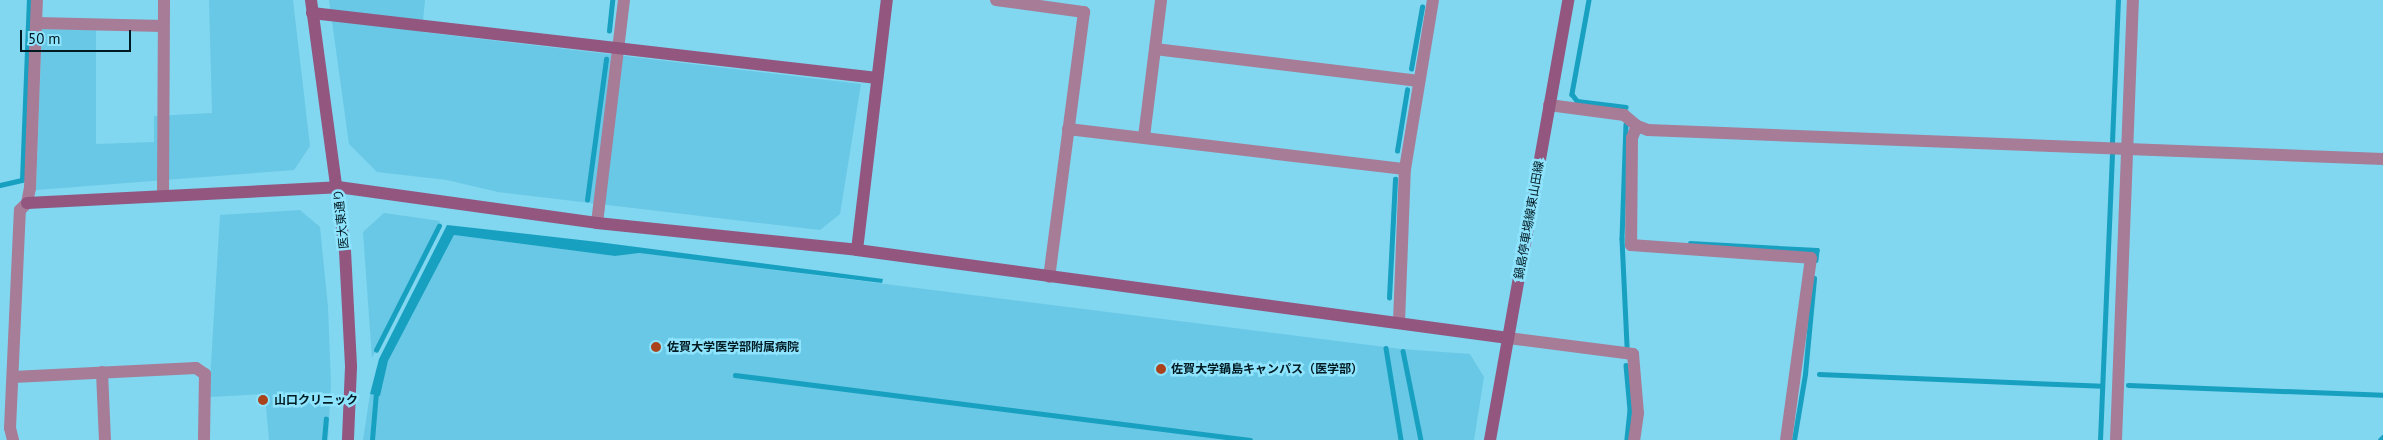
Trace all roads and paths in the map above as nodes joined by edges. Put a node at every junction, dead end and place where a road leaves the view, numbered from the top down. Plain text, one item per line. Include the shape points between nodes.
1 (37, 0) edge
2 (164, 0) edge
3 (624, 0) edge
4 (887, 0) edge
5 (996, 0) edge
6 (1161, 0) edge
7 (1433, 0) edge
8 (1568, 0) edge
9 (2133, 0) edge
10 (1021, 1) edge
11 (312, 6) edge
12 (37, 23) junction
13 (163, 26) junction
14 (618, 48) junction
15 (1155, 49) junction
16 (877, 78) junction
17 (1419, 81) junction
18 (1549, 105) junction
19 (1637, 126) junction
20 (1068, 129) junction
21 (1144, 137) junction
22 (2128, 149) junction
23 (2383, 159) edge
24 (1405, 170) junction
25 (338, 187) junction
26 (162, 196) junction
27 (27, 203) junction
28 (597, 223) junction
29 (857, 250) junction
30 (1049, 277) junction
31 (1399, 322) junction
32 (1508, 338) junction
33 (102, 372) junction
34 (13, 377) junction
35 (13, 440) edge
36 (105, 440) edge
37 (204, 440) edge
38 (348, 440) edge
39 (1490, 440) edge
40 (1634, 440) edge
41 (1786, 440) edge
42 (2116, 440) edge

1 - 12 street
2 - 13 street
3 - 14 street
4 - 16 street
5 - 10 street
6 - 15 street
7 - 17 street
8 - 18 street, 鍋島停車場線東山田線
9 - 22 street
10 - 20 street via 1084,12
11 - 14 street
11 - 25 street, 医大東通り
12 - 13 street
12 - 27 street
13 - 26 street
14 - 16 street
14 - 28 street
15 - 17 street
15 - 21 street
16 - 29 street
17 - 24 street
18 - 19 street via 1624,115
18 - 32 street, 鍋島停車場線東山田線
19 - 22 street via 1658,130
19 - 41 street via 1632,138 1631,245 1811,258
20 - 21 street
20 - 30 street
21 - 24 street
22 - 23 street
22 - 42 street
24 - 31 street
25 - 26 street
25 - 28 street
25 - 38 street, 医大東通り via 351,367
26 - 27 street
27 - 34 street via 20,210
28 - 29 street
29 - 30 street
30 - 31 street
31 - 32 street
32 - 39 street, 鍋島停車場線東山田線
32 - 40 street via 1633,354 1638,412
33 - 34 street
33 - 36 street
33 - 37 street via 196,368 205,374
34 - 35 street via 10,428

